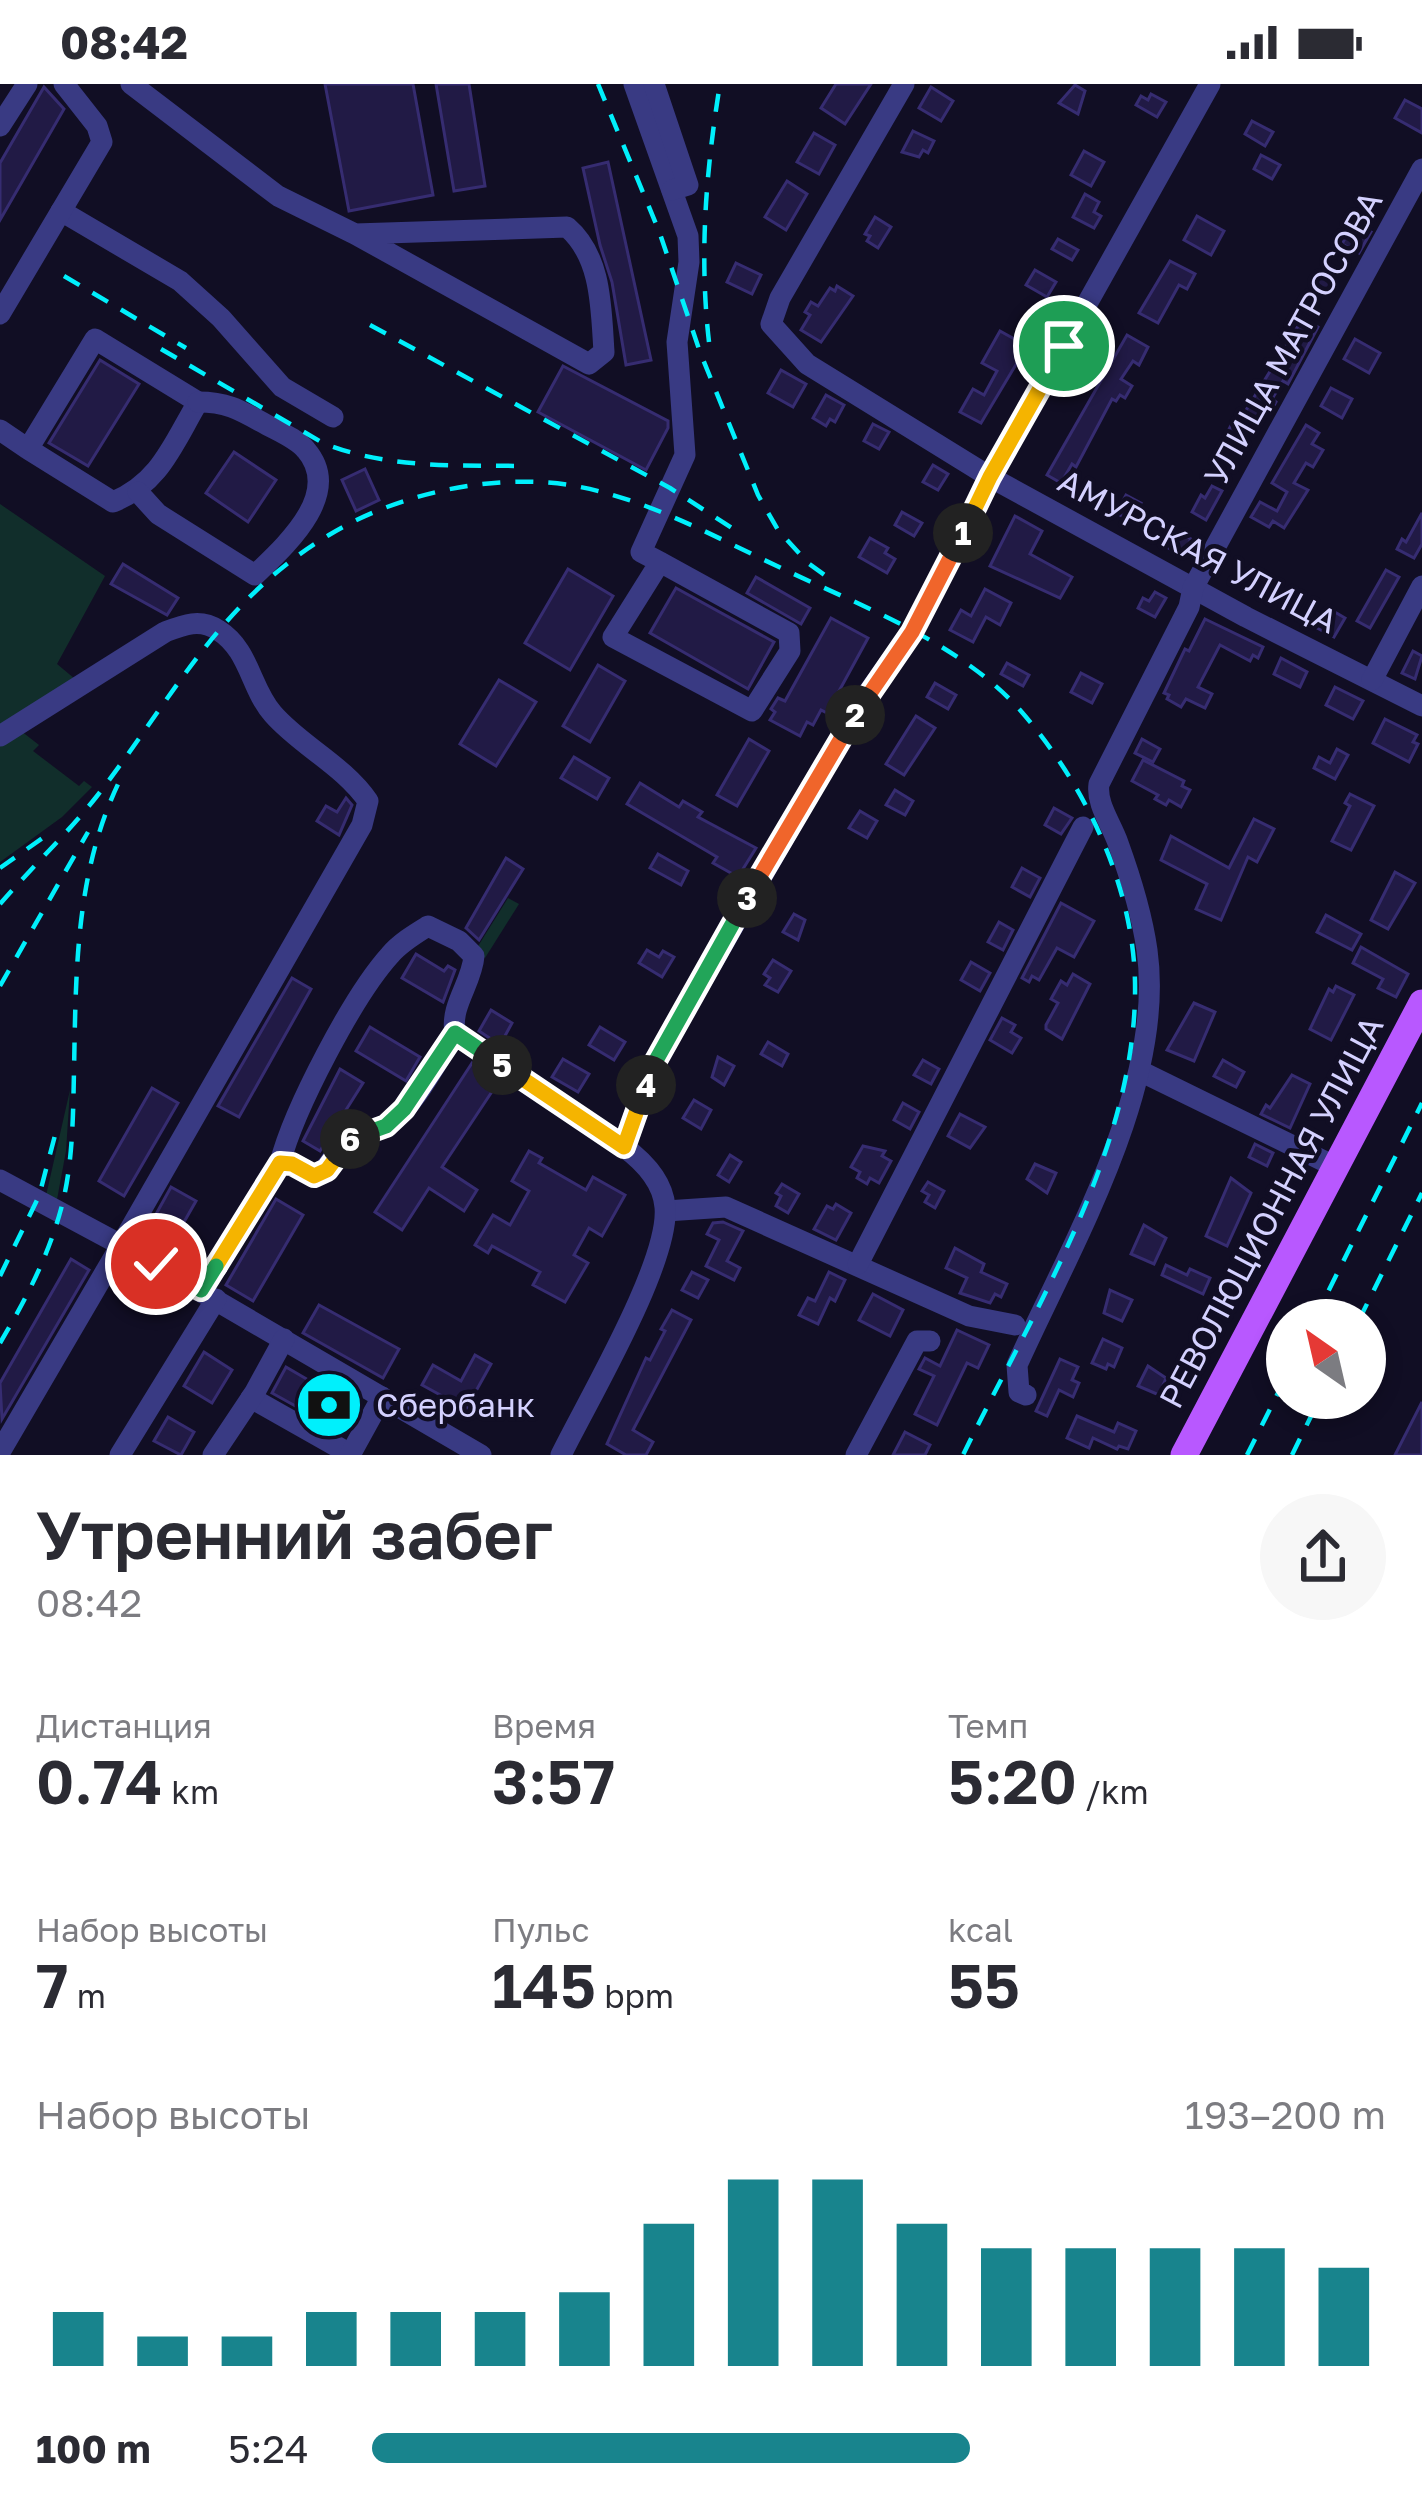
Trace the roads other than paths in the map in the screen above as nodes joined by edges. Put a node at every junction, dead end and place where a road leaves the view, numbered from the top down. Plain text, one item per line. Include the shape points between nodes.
1 (27, 84) edge
2 (64, 84) edge
3 (130, 84) edge
4 (634, 84) edge
5 (654, 84) edge
6 (904, 84) edge
7 (1210, 84) edge
8 (0, 126) edge
9 (1422, 169) edge
10 (673, 190) junction
11 (61, 211) junction
12 (355, 234) junction
13 (0, 314) edge
14 (197, 402) junction
15 (333, 417) dead end
16 (0, 430) edge
17 (28, 449) junction
18 (990, 477) junction
19 (138, 492) junction
20 (660, 562) junction
21 (1422, 586) edge
22 (1193, 589) junction
23 (1372, 680) junction
24 (1422, 706) edge
25 (0, 736) edge
26 (1083, 826) dead end
27 (1422, 1003) edge
28 (455, 1033) junction
29 (1140, 1071) junction
30 (624, 1147) junction
31 (280, 1163) junction
32 (1336, 1167) junction
33 (0, 1180) edge
34 (666, 1211) junction
35 (121, 1245) junction
36 (858, 1264) junction
37 (208, 1294) junction
38 (1015, 1325) dead end
39 (284, 1339) junction
40 (930, 1341) dead end
41 (1026, 1395) dead end
42 (382, 1397) junction
43 (251, 1398) junction
44 (453, 1448) edge
45 (0, 1452) edge
46 (121, 1455) edge
47 (213, 1455) edge
48 (350, 1455) edge
49 (481, 1455) edge
50 (561, 1455) edge
51 (856, 1455) edge
52 (1184, 1455) edge

1 - 8 street
2 - 11 street via 102,142
3 - 12 street via 278,196
4 - 10 street
5 - 10 street via 688,185
6 - 18 street, АМУРСКАЯ УЛИЦА via 771,324 807,364
7 - 18 street
9 - 22 street, УЛИЦА МАТРОСОВА
10 - 20 street via 688,236 677,342 685,455 641,552
11 - 13 street
11 - 15 street via 180,280 282,386
12 - 12 street via 589,364 604,352 586,243 567,227
14 - 17 street via 95,339
14 - 19 street
14 - 19 street via 224,402 305,447 319,489 297,533 255,575 158,514
16 - 17 street
17 - 19 street via 113,502
18 - 22 street, АМУРСКАЯ УЛИЦА
18 - 30 street via 912,632 865,697 654,1064
20 - 20 street via 789,633 790,651 752,711 613,637
21 - 23 street
22 - 23 street, АМУРСКАЯ УЛИЦА
22 - 29 street, УЛИЦА МАТРОСОВА via 1097,796 1147,952
23 - 24 street, АМУРСКАЯ УЛИЦА
25 - 35 street via 166,632 204,624 235,646 275,717 368,801 362,825
26 - 36 street
27 - 32 main road, РЕВОЛЮЦИОННАЯ УЛИЦА
28 - 30 street
28 - 31 street via 404,1109 386,1126 344,1142 327,1170 314,1176
28 - 31 street via 474,956 428,926 390,955 344,1024
29 - 32 street
29 - 41 street via 1112,1159 1017,1365
30 - 34 street via 650,1172
31 - 37 street
32 - 52 main road, РЕВОЛЮЦИОННАЯ УЛИЦА
33 - 35 street
34 - 36 street via 726,1207
34 - 50 street via 649,1282
35 - 37 street
35 - 45 street
36 - 38 street via 969,1316
37 - 39 street
37 - 46 street
39 - 42 street
39 - 43 street
40 - 51 street via 917,1341
42 - 44 street
42 - 48 street
43 - 47 street
43 - 48 street
44 - 49 street

